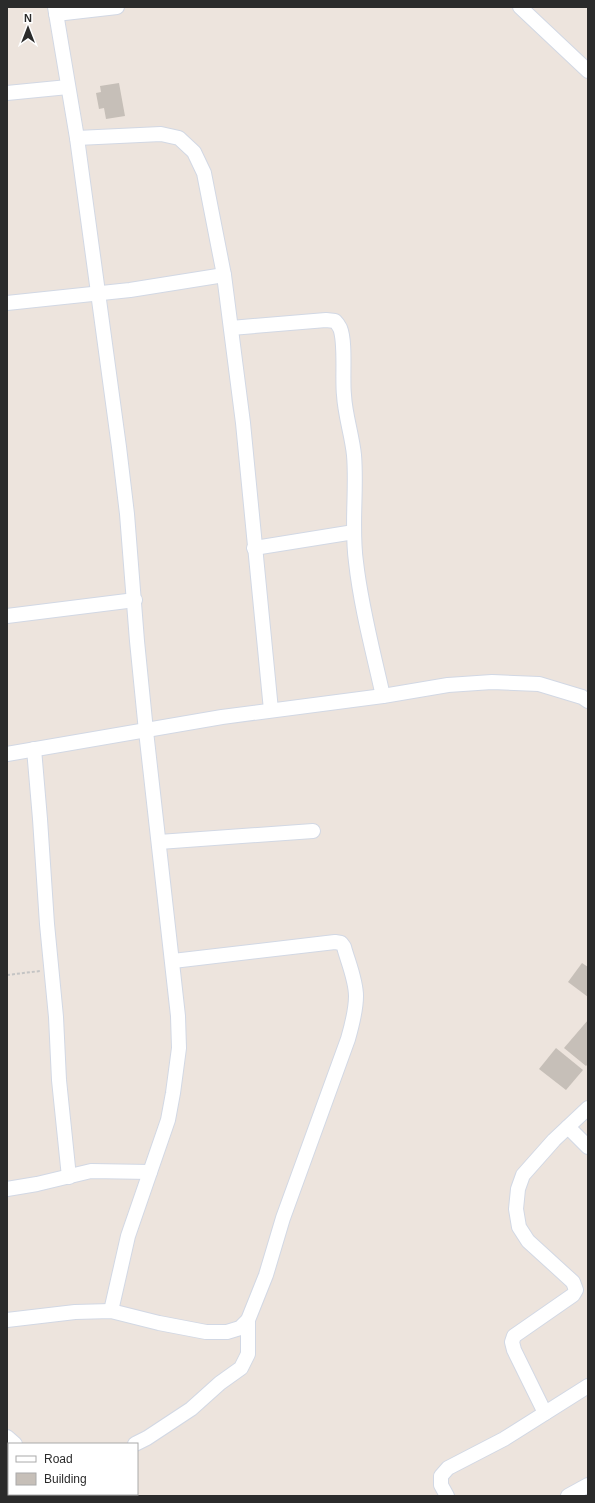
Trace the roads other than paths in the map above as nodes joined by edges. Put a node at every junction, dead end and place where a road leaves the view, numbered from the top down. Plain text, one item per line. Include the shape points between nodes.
1 (117, 7) edge
2 (520, 7) edge
3 (55, 11) edge
4 (588, 71) edge
5 (68, 87) junction
6 (7, 93) edge
7 (77, 138) junction
8 (224, 275) junction
9 (99, 293) junction
10 (7, 304) edge
11 (231, 328) junction
12 (354, 532) junction
13 (254, 548) junction
14 (135, 600) junction
15 (7, 616) edge
16 (383, 696) junction
17 (588, 701) edge
18 (271, 710) junction
19 (146, 731) junction
20 (34, 749) junction
21 (7, 754) edge
22 (313, 831) dead end
23 (159, 842) junction
24 (172, 961) junction
25 (588, 1108) edge
26 (568, 1127) junction
27 (588, 1147) edge
28 (150, 1172) junction
29 (69, 1177) junction
30 (7, 1189) edge
31 (111, 1311) junction
32 (7, 1320) edge
33 (248, 1320) junction
34 (588, 1386) edge
35 (546, 1413) junction
36 (137, 1443) edge
37 (588, 1485) edge
38 (447, 1496) edge
39 (568, 1496) edge

1 - 3 street
2 - 4 street
3 - 5 street
5 - 6 street
5 - 7 street
7 - 8 street via 161,134 179,138 194,152 204,173
7 - 9 street
8 - 9 street
8 - 11 street
9 - 10 street
9 - 14 street
11 - 12 street via 326,320 335,321 340,328 344,395 354,457
11 - 13 street via 243,423
12 - 13 street
12 - 16 street via 361,592
13 - 18 street
14 - 15 street
14 - 19 street
16 - 17 street via 448,685 492,682 539,684
16 - 18 street
18 - 19 street
19 - 20 street
19 - 23 street
20 - 21 street
20 - 29 street via 59,1080
22 - 23 street
23 - 24 street
24 - 28 street via 178,1016 178,1048 168,1120
24 - 33 street via 335,942 341,943 344,947 355,987 356,1003 348,1039
25 - 26 street
26 - 27 street
26 - 35 street via 523,1175 518,1189 516,1209 519,1227 528,1241 573,1282 576,1290 573,1295 514,1336 512,1342
28 - 29 street via 91,1171
28 - 31 street via 128,1236
29 - 30 street
31 - 32 street via 75,1312
31 - 33 street via 206,1332 227,1332 240,1328
33 - 36 street via 248,1354 242,1368 220,1383 191,1409
34 - 35 street
35 - 38 street via 504,1439 448,1468 441,1476 441,1485
37 - 39 street

